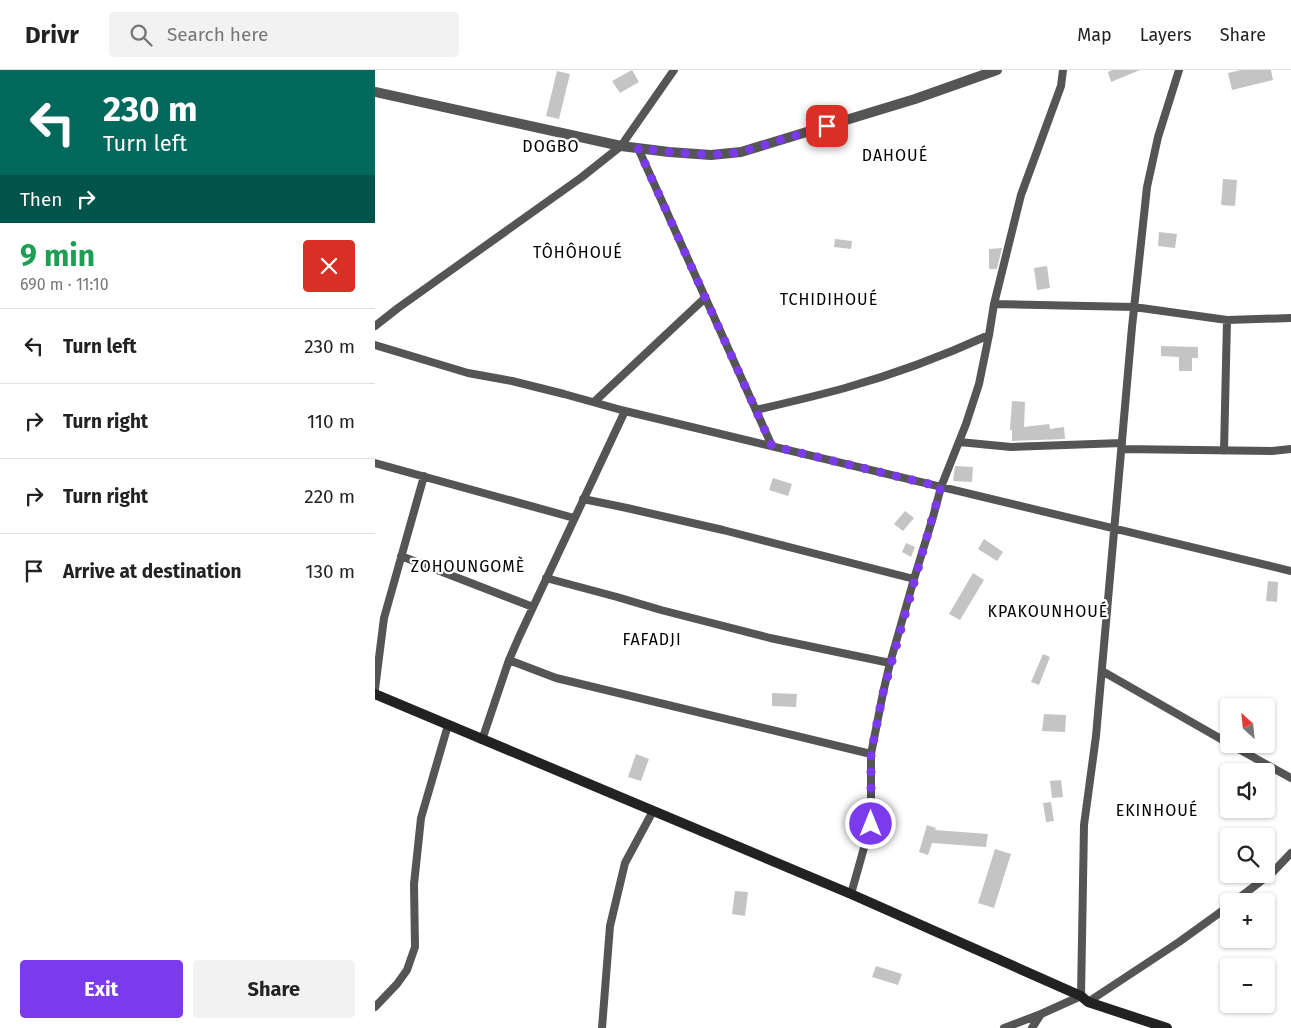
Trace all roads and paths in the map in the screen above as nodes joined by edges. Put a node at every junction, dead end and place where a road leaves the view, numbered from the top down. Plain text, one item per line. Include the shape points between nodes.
1 (674, 70) edge
2 (997, 70) edge
3 (1063, 70) edge
4 (1179, 70) edge
5 (375, 92) edge
6 (621, 146) junction
7 (638, 148) junction
8 (705, 298) junction
9 (994, 304) junction
10 (1134, 307) junction
11 (1291, 318) edge
12 (1227, 320) junction
13 (375, 326) edge
14 (989, 335) junction
15 (375, 345) edge
16 (594, 402) junction
17 (756, 410) junction
18 (625, 411) junction
19 (959, 442) junction
20 (772, 446) junction
21 (1122, 446) junction
22 (1291, 449) edge
23 (1224, 451) junction
24 (375, 463) edge
25 (424, 476) junction
26 (941, 487) junction
27 (583, 499) junction
28 (574, 518) junction
29 (1113, 529) junction
30 (401, 556) junction
31 (1291, 571) edge
32 (546, 578) junction
33 (914, 580) junction
34 (533, 607) junction
35 (509, 660) junction
36 (890, 663) junction
37 (1102, 671) junction
38 (375, 689) edge
39 (375, 694) edge
40 (448, 724) junction
41 (483, 740) junction
42 (871, 754) junction
43 (1291, 778) edge
44 (653, 811) junction
45 (1291, 853) edge
46 (1245, 893) edge
47 (851, 894) junction
48 (1220, 912) edge
49 (1084, 999) junction
50 (375, 1007) edge
51 (1041, 1014) junction
52 (1163, 1027) edge
53 (602, 1028) edge
54 (1004, 1028) edge
55 (1032, 1028) edge

1 - 6 street
2 - 7 street via 741,152 711,155
3 - 9 street via 1061,86 1021,195
4 - 10 street via 1158,137 1147,187
5 - 6 street
6 - 7 street
6 - 13 street
7 - 8 street
8 - 16 street
8 - 17 street
9 - 10 street
9 - 14 street
10 - 12 street
10 - 21 street
11 - 12 street
12 - 23 street
14 - 17 street via 891,374
14 - 19 street via 979,384
15 - 16 street via 468,373
16 - 18 street
17 - 20 street
18 - 20 street
18 - 27 street
19 - 21 street via 1011,447
19 - 26 street
20 - 26 street
21 - 23 street
21 - 29 street
22 - 23 street
24 - 25 street
25 - 28 street
25 - 30 street
26 - 29 street
26 - 33 street
27 - 28 street
27 - 33 street via 723,530
28 - 32 street
29 - 31 street
29 - 37 street
30 - 34 street
30 - 38 street via 384,618
32 - 34 street
32 - 36 street via 770,638
33 - 36 street
34 - 35 street
35 - 41 street
35 - 42 street via 556,678
36 - 42 street
37 - 43 street
37 - 49 street via 1084,825
39 - 40 main road
40 - 41 main road
40 - 50 street via 421,818 414,884 415,947 407,970
41 - 44 main road
42 - 47 street via 871,824
44 - 47 main road
44 - 53 street via 625,863 610,926
45 - 46 street
47 - 49 main road
48 - 49 street via 1179,942
49 - 51 street
49 - 52 main road
51 - 54 street
51 - 55 street

